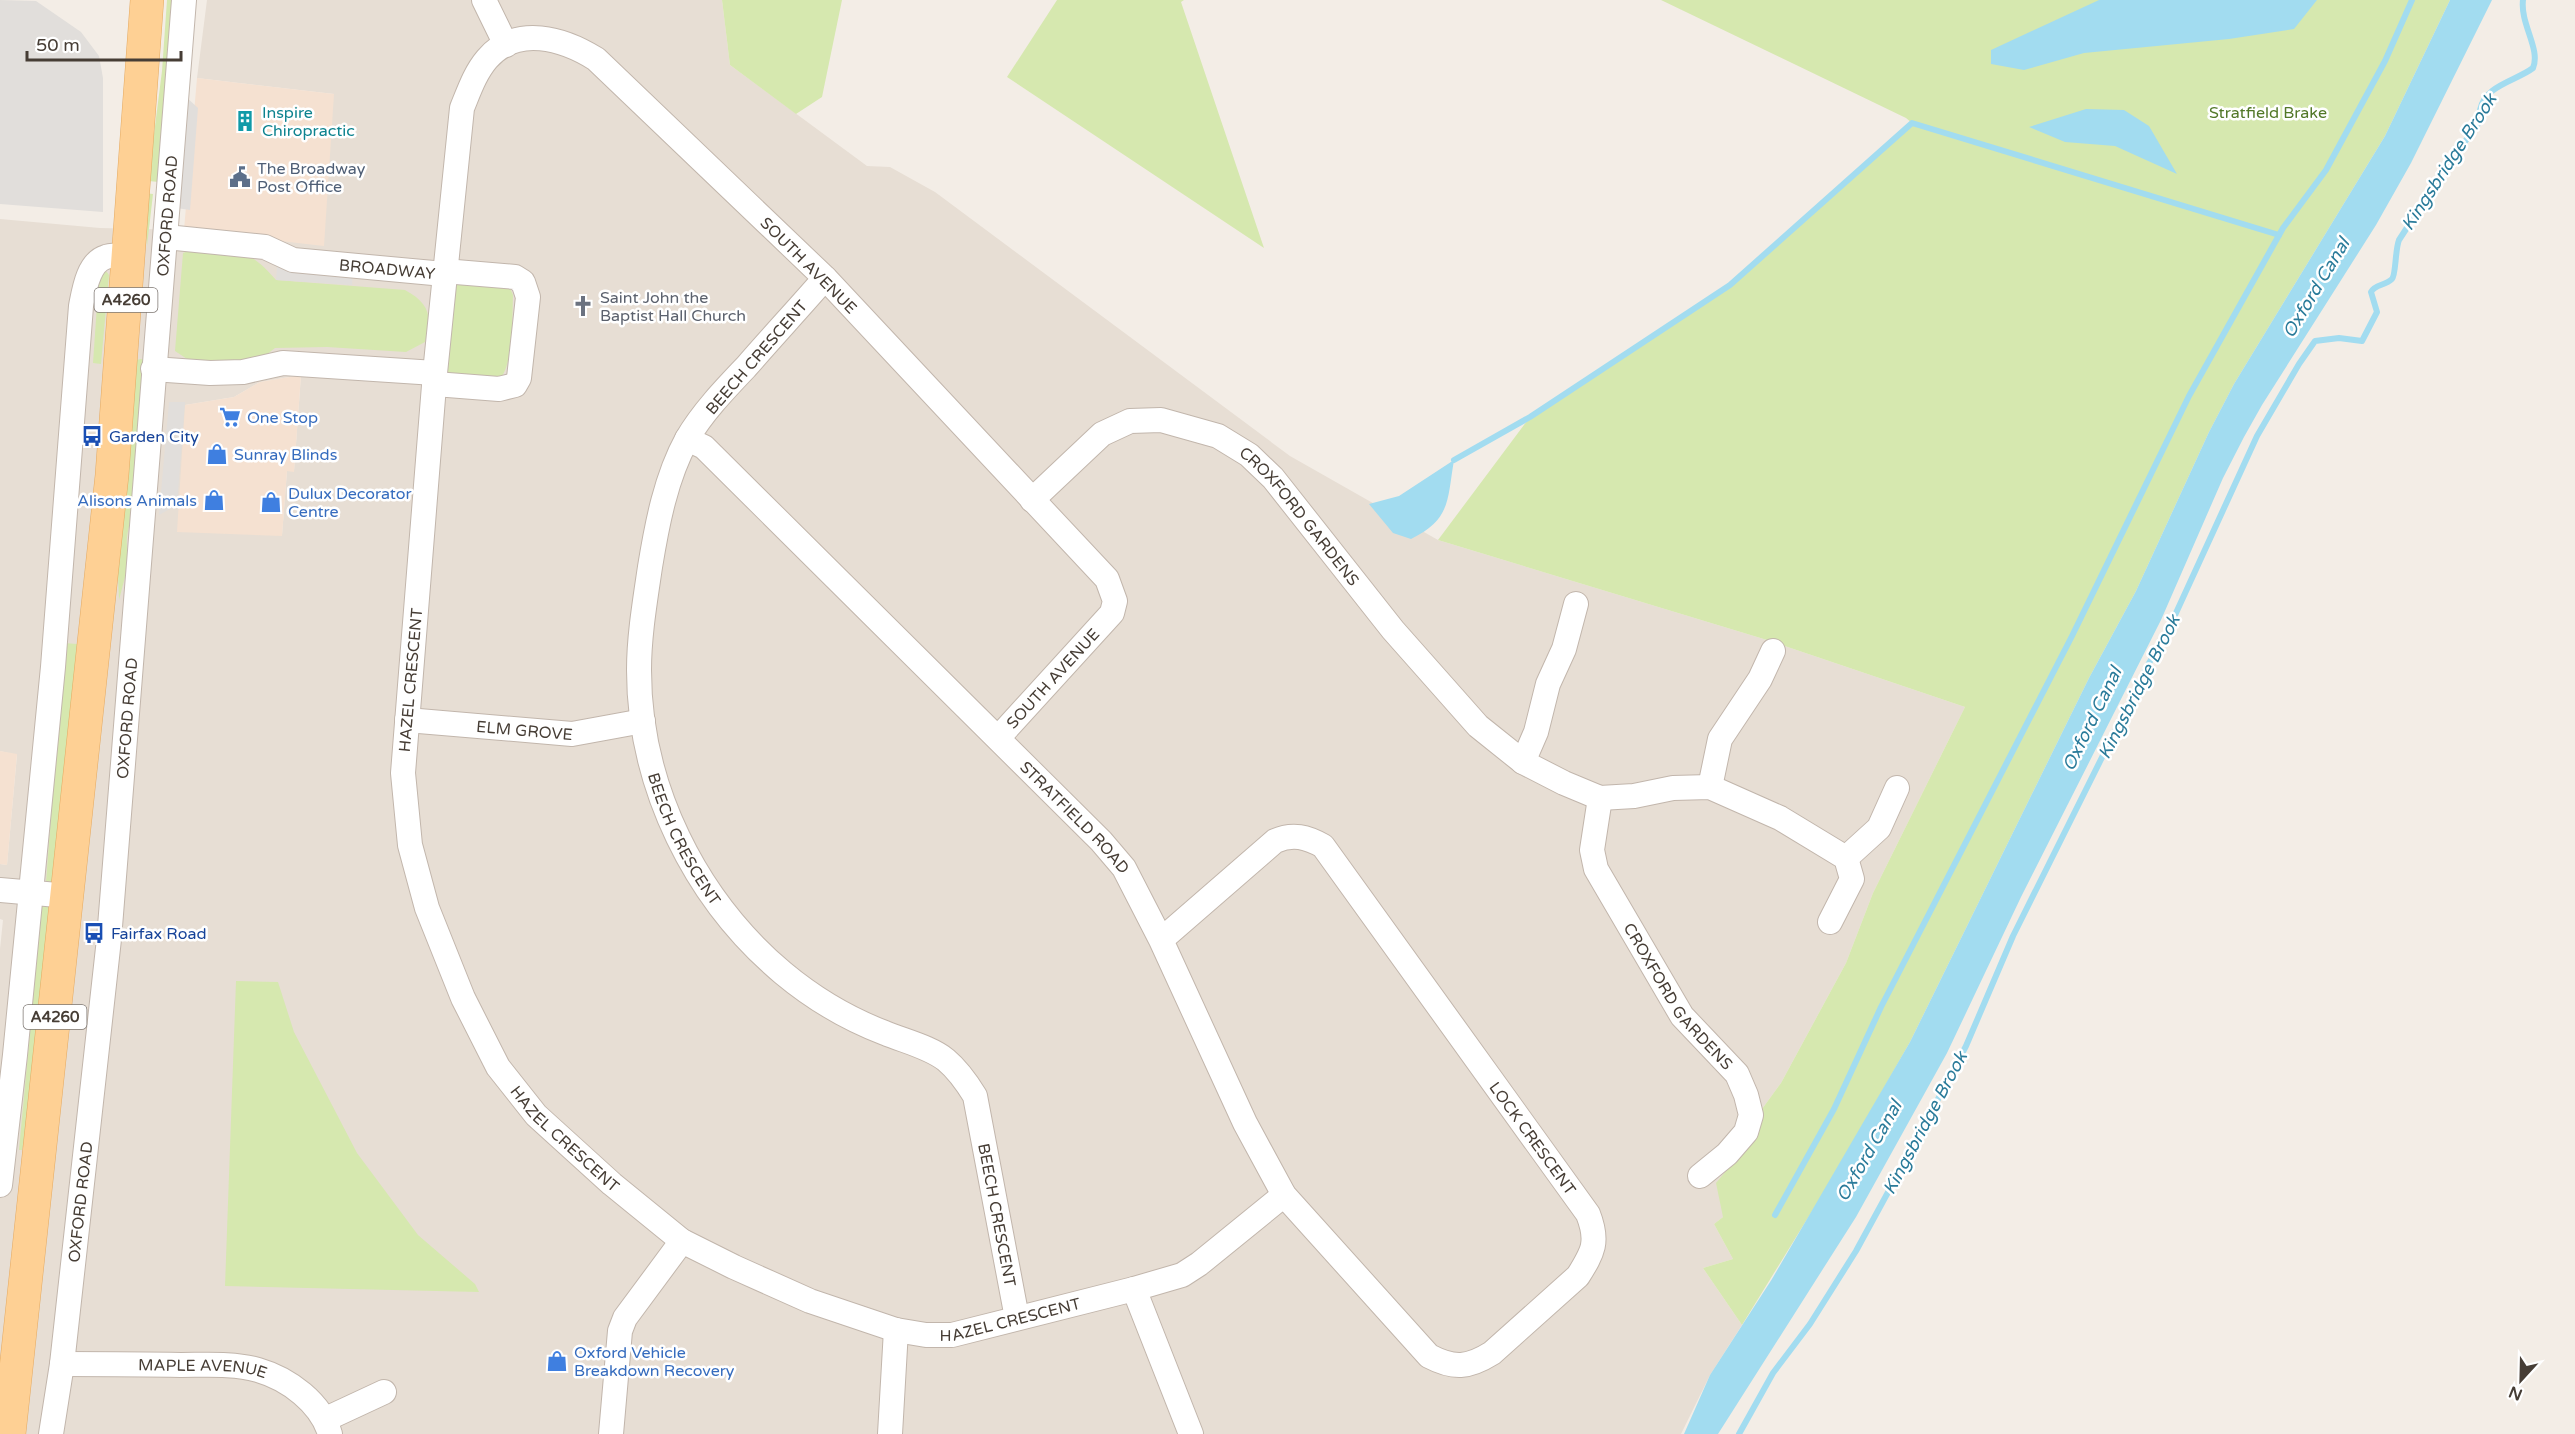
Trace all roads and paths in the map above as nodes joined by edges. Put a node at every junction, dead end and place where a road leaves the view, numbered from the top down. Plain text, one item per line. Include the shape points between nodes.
1 (147, 0) edge
2 (184, 0) edge
3 (484, 0) edge
4 (506, 45) junction
5 (166, 237) junction
6 (130, 256) junction
7 (444, 273) junction
8 (825, 279) junction
9 (153, 369) junction
10 (435, 379) junction
11 (687, 439) junction
12 (1032, 500) junction
13 (1576, 604) dead end
14 (1773, 651) dead end
15 (406, 720) junction
16 (643, 721) junction
17 (998, 738) junction
18 (1523, 762) junction
19 (1710, 787) junction
20 (1897, 788) dead end
21 (1600, 798) junction
22 (1846, 858) junction
23 (0, 890) edge
24 (30, 893) junction
25 (69, 896) junction
26 (1830, 922) dead end
27 (1161, 940) junction
28 (1700, 1176) dead end
29 (0, 1185) edge
30 (1284, 1195) junction
31 (682, 1241) junction
32 (1134, 1289) junction
33 (1017, 1318) junction
34 (896, 1330) junction
35 (62, 1364) junction
36 (384, 1392) dead end
37 (328, 1426) edge
38 (9, 1434) edge
39 (51, 1434) edge
40 (611, 1434) edge
41 (890, 1434) edge
42 (1191, 1434) edge

1 - 6 main road, OXFORD ROAD / A4260
2 - 5 street, OXFORD ROAD
3 - 4 street
4 - 7 street, SOUTH AVENUE via 488,58 472,82 462,108
4 - 8 street, SOUTH AVENUE via 545,37 596,59
5 - 7 street, BROADWAY via 265,247 293,260
5 - 9 street, OXFORD ROAD
6 - 24 street, OXFORD ROAD via 106,256 98,261 81,306 53,667
6 - 25 main road, OXFORD ROAD / A4260
7 - 10 street, BROADWAY
7 - 10 street, BROADWAY via 515,277 523,282 528,297 515,385 499,389
8 - 11 street, BEECH CRESCENT via 721,394
8 - 12 street, SOUTH AVENUE
9 - 10 street, BROADWAY via 243,372 283,363
9 - 35 street, OXFORD ROAD via 109,939
10 - 15 street, HAZEL CRESCENT
11 - 16 street, BEECH CRESCENT via 666,491 645,603 639,670
11 - 17 street, STRATFIELD ROAD via 704,447
12 - 17 street, SOUTH AVENUE via 1107,579 1115,601 1103,625
12 - 18 street, CROXFORD GARDENS via 1102,434 1130,421 1161,420 1218,436 1249,455 1273,477 1393,630 1478,726
13 - 18 street
14 - 19 street via 1760,679 1720,739
15 - 16 street, ELM GROVE via 572,734
15 - 31 street, HAZEL CRESCENT via 403,773 410,845 427,908 463,998 498,1067 536,1115
16 - 33 street, BEECH CRESCENT via 657,782 678,840 708,889 735,923 782,972 808,992 840,1012 945,1058 975,1096
17 - 27 street, STRATFIELD ROAD via 1124,868
18 - 21 street, CROXFORD GARDENS
19 - 21 street, CROXFORD GARDENS
19 - 22 street, CROXFORD GARDENS via 1780,818
20 - 22 street via 1879,828
21 - 28 street, CROXFORD GARDENS via 1592,850 1596,869 1682,1016 1737,1074 1751,1114 1746,1132
22 - 26 street via 1852,879
23 - 24 street
24 - 25 street
24 - 29 street, OXFORD ROAD
25 - 38 main road, OXFORD ROAD / A4260
27 - 30 street, STRATFIELD ROAD via 1245,1123
27 - 30 street, LOCK CRESCENT via 1275,841 1294,836 1323,846 1588,1215 1595,1240 1578,1276 1492,1353 1472,1363 1447,1365 1430,1356 1414,1340
30 - 32 street, HAZEL CRESCENT via 1182,1275
31 - 34 street, HAZEL CRESCENT via 810,1301
31 - 40 street via 625,1318 620,1331
32 - 33 street, HAZEL CRESCENT
32 - 42 street
33 - 34 street, HAZEL CRESCENT via 952,1335
34 - 41 street
35 - 37 street, MAPLE AVENUE via 220,1365 257,1369 305,1395
35 - 39 street, OXFORD ROAD
36 - 37 street, MAPLE AVENUE

